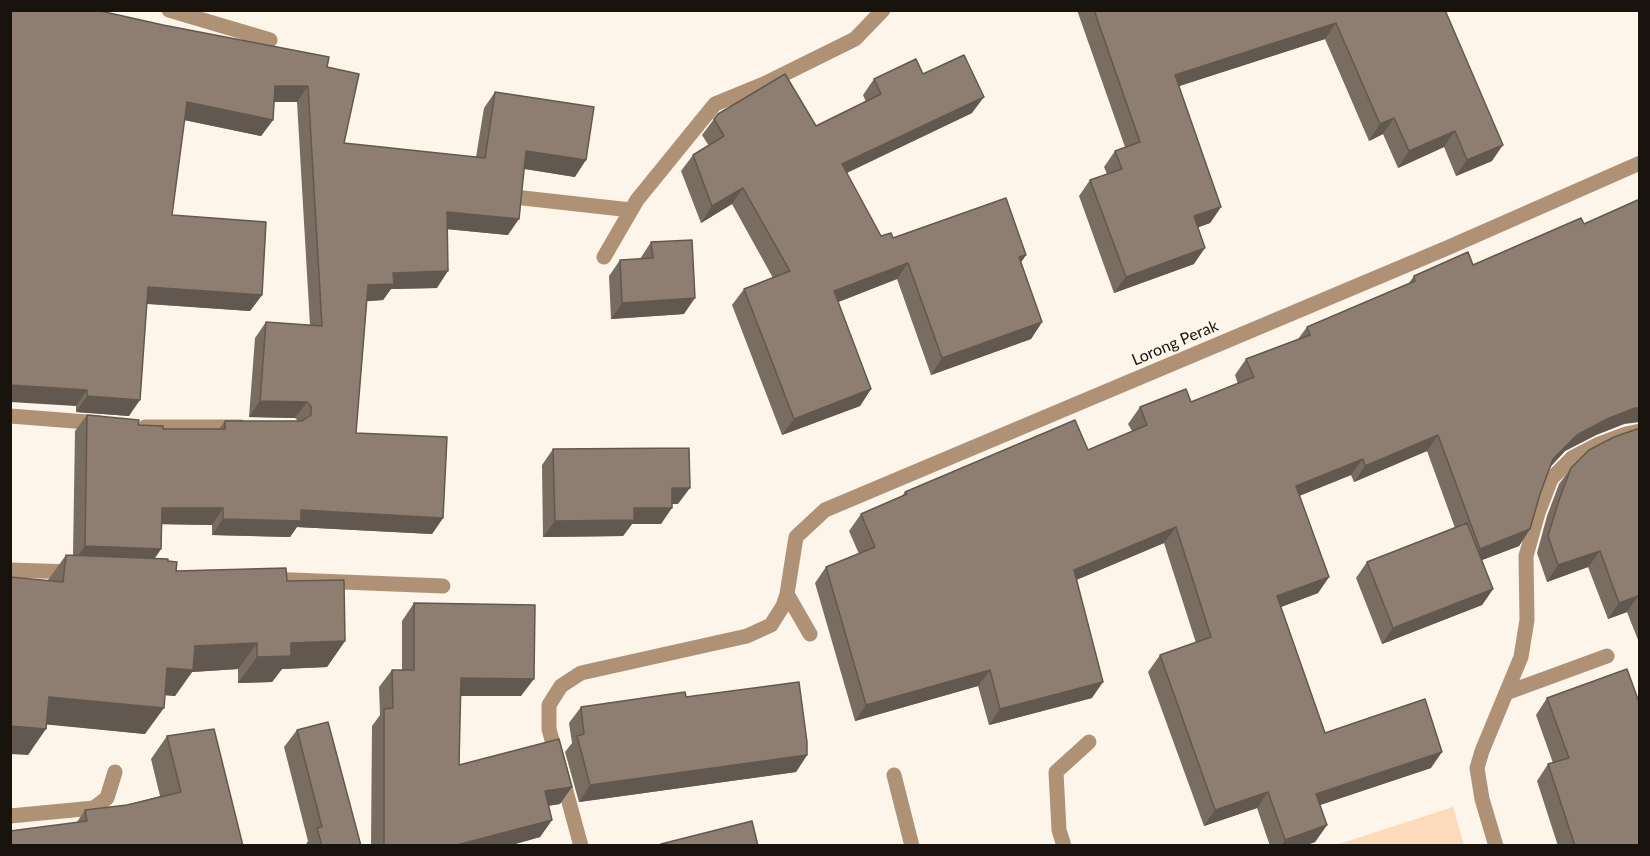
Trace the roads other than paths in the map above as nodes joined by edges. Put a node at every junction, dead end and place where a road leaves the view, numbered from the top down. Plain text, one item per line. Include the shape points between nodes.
1 (169, 10) edge
2 (883, 10) edge
3 (270, 40) dead end
4 (1640, 163) edge
5 (523, 198) edge
6 (631, 210) junction
7 (604, 257) dead end
8 (10, 416) edge
9 (256, 427) edge
10 (1640, 431) edge
11 (10, 570) edge
12 (92, 573) edge
13 (256, 579) edge
14 (443, 586) dead end
15 (785, 600) junction
16 (810, 634) dead end
17 (1607, 656) dead end
18 (1506, 693) junction
19 (1089, 742) dead end
20 (115, 772) dead end
21 (894, 775) dead end
22 (10, 816) edge
23 (581, 846) edge
24 (912, 846) edge
25 (1064, 846) edge
26 (1496, 846) edge

1 - 3 street
2 - 6 street via 855,39 715,104
4 - 15 street, Lorong Perak via 825,510 796,537
5 - 6 street
6 - 7 street
8 - 9 street via 122,425
10 - 18 street via 1599,444 1572,458 1551,479 1526,556 1527,620 1521,657
11 - 12 street
13 - 14 street
15 - 16 street
15 - 23 street via 771,625 747,636 581,674 561,686 549,705 549,729
17 - 18 street
18 - 26 street via 1477,768
19 - 25 street via 1056,772 1059,830
20 - 22 street via 107,798 94,808
21 - 24 street

